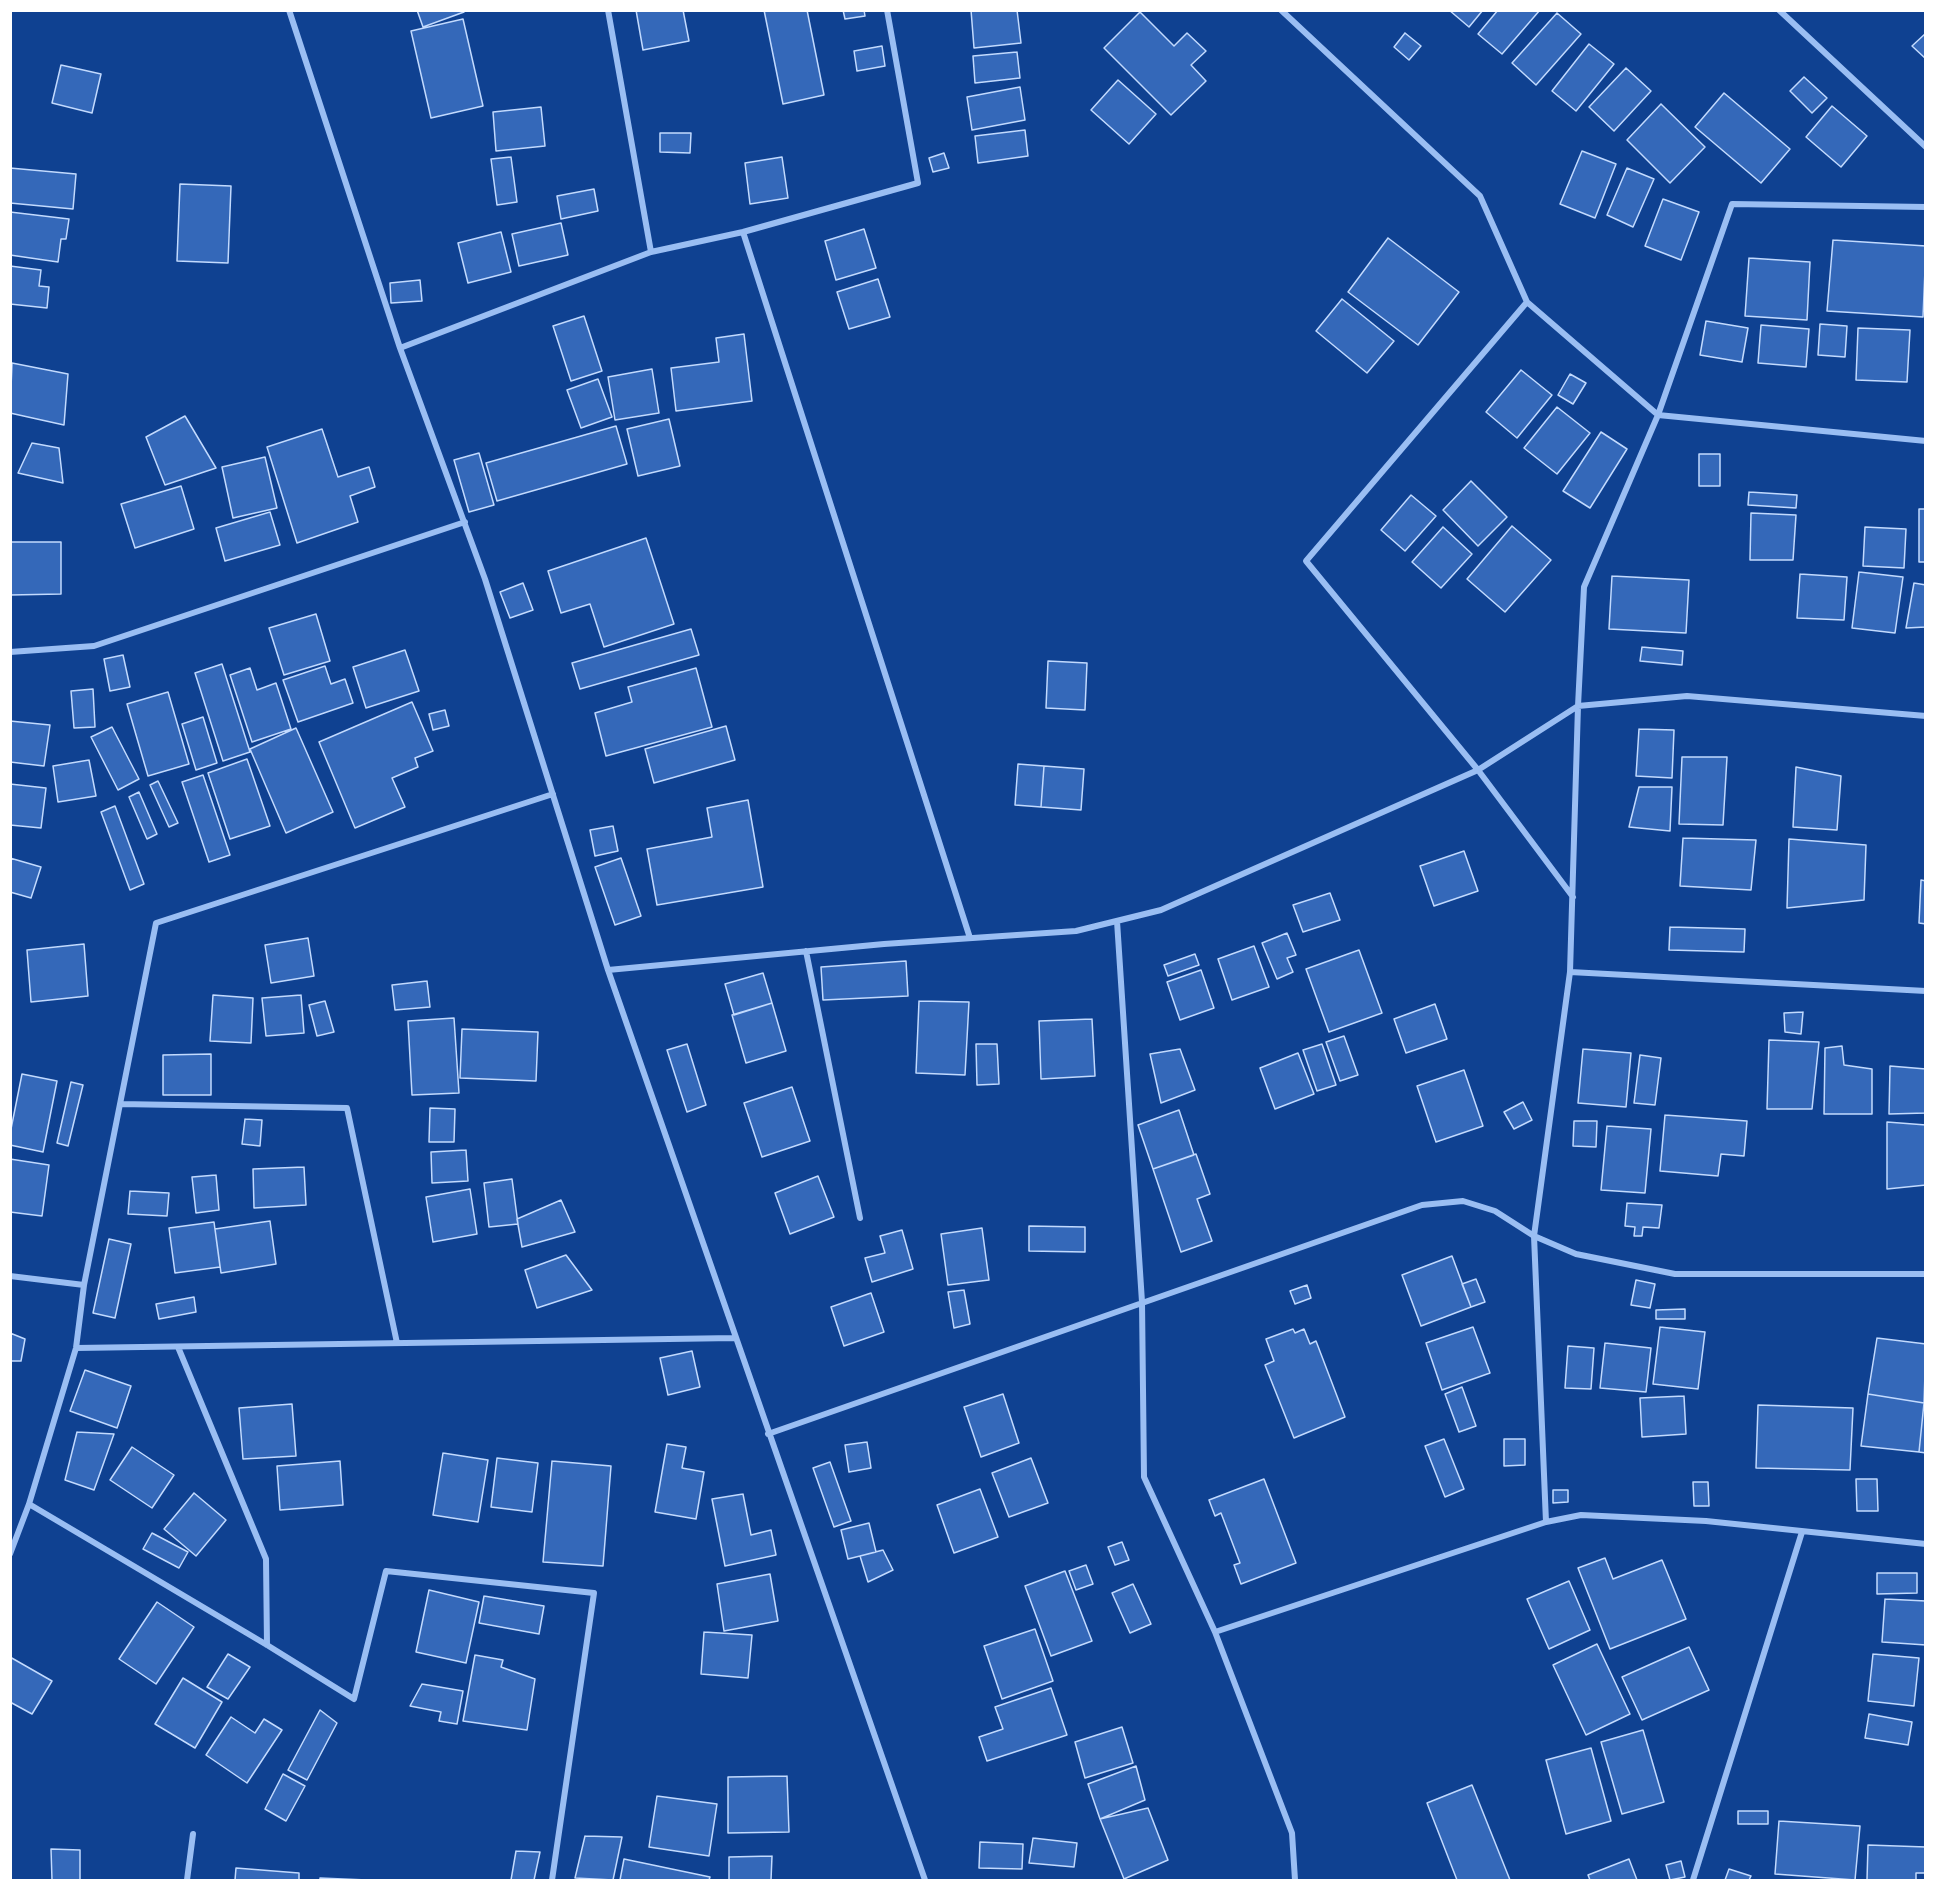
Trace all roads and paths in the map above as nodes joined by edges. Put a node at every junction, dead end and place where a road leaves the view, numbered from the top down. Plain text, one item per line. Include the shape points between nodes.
1 (289, 10) edge
2 (608, 10) edge
3 (887, 10) edge
4 (1281, 10) edge
5 (1779, 10) edge
6 (1926, 147) edge
7 (1926, 207) edge
8 (742, 232) junction
9 (651, 252) junction
10 (1527, 302) junction
11 (400, 348) junction
12 (1658, 415) junction
13 (1926, 441) edge
14 (465, 522) junction
15 (10, 652) edge
16 (1578, 706) junction
17 (1926, 716) edge
18 (1478, 770) junction
19 (553, 794) junction
20 (1573, 898) junction
21 (1117, 921) junction
22 (970, 938) junction
23 (806, 951) junction
24 (608, 969) junction
25 (1570, 972) junction
26 (1926, 991) edge
27 (120, 1104) junction
28 (860, 1218) dead end
29 (1534, 1236) junction
30 (1926, 1274) edge
31 (10, 1276) edge
32 (84, 1285) junction
33 (1142, 1302) junction
34 (735, 1338) junction
35 (397, 1343) junction
36 (178, 1347) junction
37 (76, 1348) junction
38 (768, 1434) junction
39 (29, 1504) junction
40 (1546, 1522) junction
41 (1802, 1532) junction
42 (1926, 1544) edge
43 (10, 1554) edge
44 (1215, 1632) junction
45 (267, 1645) junction
46 (193, 1834) dead end
47 (187, 1881) edge
48 (552, 1881) edge
49 (925, 1881) edge
50 (1295, 1881) edge
51 (1693, 1881) edge

1 - 11 street
2 - 9 street
3 - 8 street via 918,183
4 - 10 street via 1480,196
5 - 6 street
7 - 12 street via 1732,204
8 - 9 street
8 - 22 street
9 - 11 street
10 - 12 street
10 - 18 street via 1306,561
11 - 14 street
12 - 13 street
12 - 16 street via 1584,587
14 - 15 street via 94,646
14 - 19 street
16 - 17 street via 1688,696
16 - 18 street
16 - 20 street
18 - 20 street
18 - 21 street via 1161,910
19 - 24 street
19 - 27 street via 156,923
20 - 25 street
21 - 22 street via 1076,931
21 - 33 street
22 - 23 street
23 - 24 street
23 - 28 street
24 - 34 street
25 - 26 street
25 - 29 street
27 - 32 street
27 - 35 street via 347,1108
29 - 30 street via 1576,1254 1675,1274
29 - 33 street via 1495,1211 1463,1201 1422,1205
29 - 40 street
31 - 32 street
32 - 37 street
33 - 38 street
33 - 44 street via 1144,1477
34 - 35 street
34 - 38 street
35 - 36 street
36 - 37 street
36 - 45 street via 266,1559
37 - 39 street
38 - 49 street
39 - 43 street
39 - 45 street
40 - 41 street via 1581,1515 1706,1521
40 - 44 street
41 - 42 street
41 - 51 street
44 - 50 street via 1292,1833
45 - 48 street via 354,1699 386,1571 594,1593
46 - 47 street

